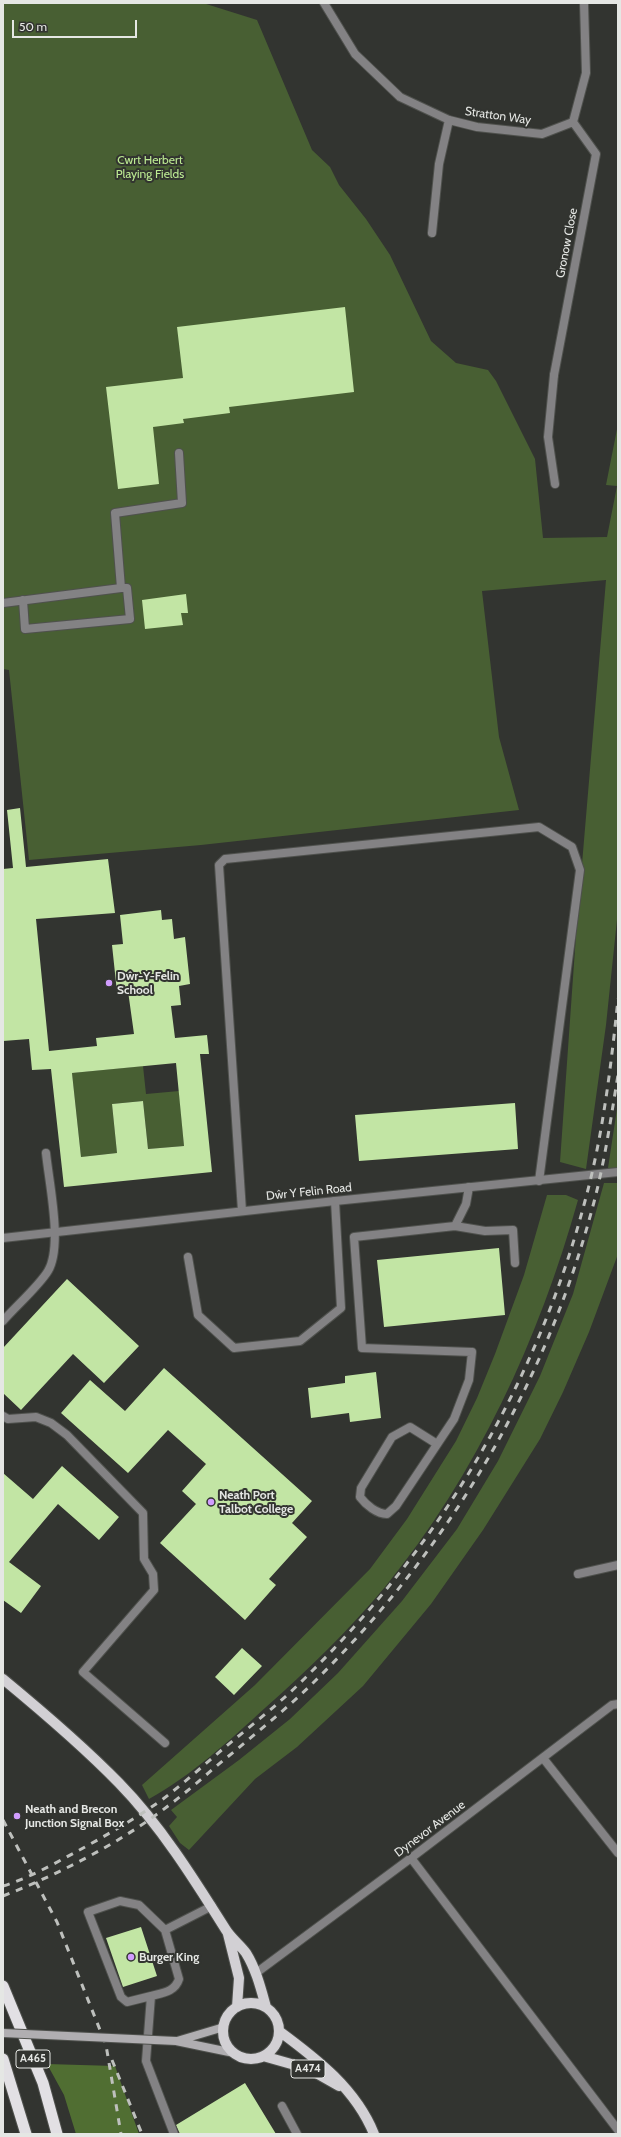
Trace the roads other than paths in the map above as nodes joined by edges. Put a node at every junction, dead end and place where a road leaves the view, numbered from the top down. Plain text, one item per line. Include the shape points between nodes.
1 (324, 3) edge
2 (584, 3) edge
3 (448, 120) junction
4 (573, 122) junction
5 (432, 233) dead end
6 (180, 453) dead end
7 (555, 484) dead end
8 (121, 588) junction
9 (23, 600) junction
10 (3, 603) edge
11 (46, 1153) dead end
12 (618, 1172) edge
13 (539, 1181) junction
14 (469, 1188) junction
15 (335, 1201) junction
16 (242, 1211) junction
17 (455, 1226) junction
18 (55, 1231) junction
19 (3, 1238) edge
20 (188, 1257) dead end
21 (515, 1263) dead end
22 (3, 1321) edge
23 (5, 1420) edge
24 (437, 1444) junction
25 (618, 1566) edge
26 (578, 1574) dead end
27 (3, 1679) edge
28 (618, 1704) edge
29 (165, 1743) dead end
30 (542, 1758) junction
31 (618, 1854) edge
32 (411, 1858) junction
33 (212, 1906) junction
34 (165, 1930) junction
35 (227, 1931) junction
36 (256, 1973) junction
37 (3, 1986) edge
38 (151, 1996) junction
39 (237, 2007) junction
40 (266, 2007) junction
41 (224, 2027) junction
42 (279, 2031) junction
43 (3, 2033) edge
44 (176, 2041) junction
45 (234, 2053) junction
46 (263, 2056) junction
47 (3, 2059) edge
48 (349, 2092) junction
49 (282, 2106) dead end
50 (618, 2130) edge
51 (26, 2134) edge
52 (57, 2134) edge
53 (174, 2134) edge
54 (297, 2134) edge
55 (374, 2134) edge

1 - 3 street, Stratton Way via 355,54 400,97
2 - 4 street via 586,73
3 - 4 street, Stratton Way via 477,127 542,134
3 - 5 street via 439,164
4 - 7 street, Gronow Close via 596,154 554,375 548,437
6 - 8 street via 182,503 115,513
8 - 9 street
8 - 9 street via 127,588 130,619 25,629
9 - 10 street
11 - 18 street
12 - 13 street, Dŵr Y Felin Road
13 - 14 street, Dŵr Y Felin Road
13 - 16 street via 580,870 572,847 539,827 225,859 219,865
14 - 15 street, Dŵr Y Felin Road
14 - 17 street via 466,1204
15 - 16 street, Dŵr Y Felin Road
15 - 20 street via 341,1308 300,1341 234,1348 198,1315
16 - 18 street, Dŵr Y Felin Road
17 - 21 street via 484,1232 513,1230
17 - 24 street via 354,1237 362,1348 472,1352 469,1380 454,1419
18 - 19 street, Dŵr Y Felin Road
18 - 22 street via 54,1252 48,1271
23 - 29 street via 36,1417 51,1423 67,1435 143,1513 144,1559 153,1574 154,1590 83,1672
24 - 24 street via 396,1506 387,1514 382,1514 360,1497 360,1488 392,1437 410,1427
25 - 26 street
27 - 33 main road via 62,1728 120,1784 154,1824
28 - 30 street, Dynevor Avenue via 612,1704
30 - 31 street
30 - 32 street, Dynevor Avenue
32 - 36 street, Dynevor Avenue
32 - 50 street
33 - 34 street
33 - 35 main road
34 - 38 street via 179,1979 171,1990
34 - 38 street via 139,1905 129,1902 120,1901 88,1912 121,1997 127,2002
35 - 36 main road via 245,1953
35 - 39 main road via 239,1978
36 - 40 main road
37 - 52 highway, A465 via 43,2083
38 - 53 street via 146,2061
39 - 40 main road via 252,2003
39 - 41 main road via 231,2012
40 - 42 main road via 276,2019
41 - 44 main road
41 - 45 main road via 227,2046
42 - 46 main road via 275,2046
42 - 48 main road, A474 via 321,2062
43 - 44 main road, bridge
44 - 45 main road
45 - 46 main road via 248,2059
46 - 48 main road, A474 via 309,2069
47 - 51 highway, A465
48 - 55 main road, A474 via 367,2118
49 - 54 street

